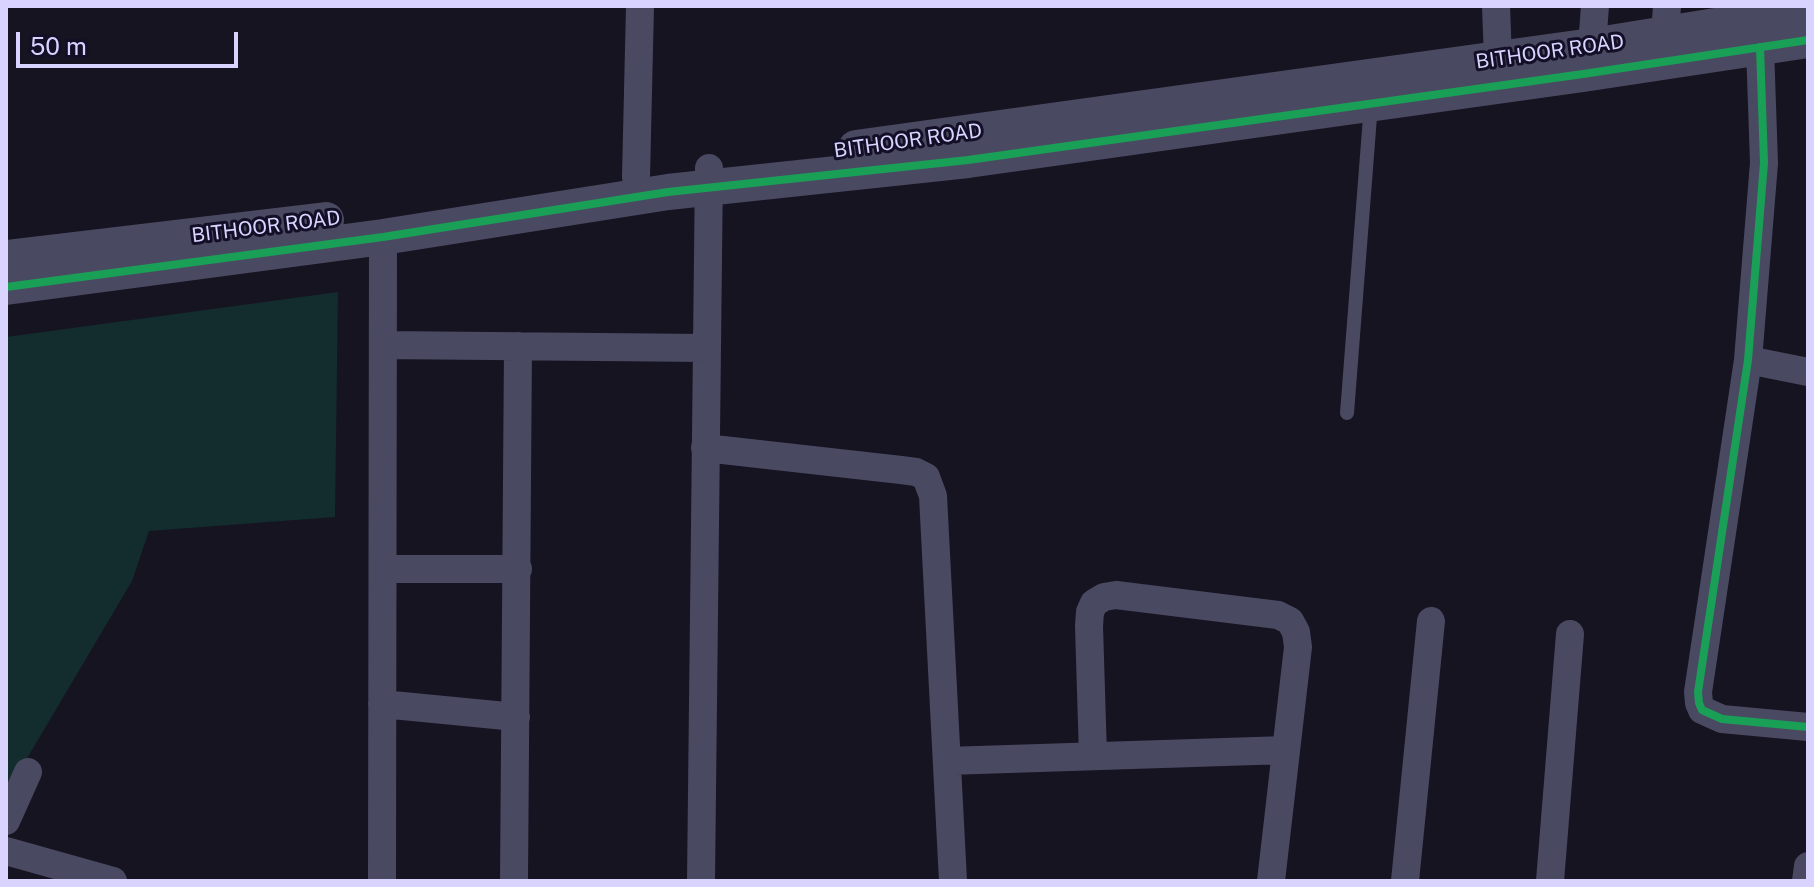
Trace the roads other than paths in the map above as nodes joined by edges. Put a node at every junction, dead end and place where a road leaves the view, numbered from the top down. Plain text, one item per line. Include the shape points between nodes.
1 (640, 6) edge
2 (1496, 6) edge
3 (1595, 6) edge
4 (1808, 11) edge
5 (1666, 20) edge
6 (1808, 40) edge
7 (1592, 46) junction
8 (1760, 47) junction
9 (1498, 59) junction
10 (1371, 104) junction
11 (636, 177) junction
12 (708, 178) junction
13 (383, 237) junction
14 (6, 258) edge
15 (6, 287) edge
16 (384, 345) junction
17 (518, 346) junction
18 (706, 348) junction
19 (1748, 360) junction
20 (1808, 372) edge
21 (1347, 413) dead end
22 (705, 448) junction
23 (383, 569) junction
24 (518, 569) junction
25 (1431, 621) dead end
26 (1570, 634) dead end
27 (382, 704) junction
28 (516, 717) junction
29 (1808, 727) edge
30 (1286, 750) junction
31 (1093, 756) junction
32 (947, 761) junction
33 (28, 772) dead end
34 (6, 821) edge
35 (6, 851) edge
36 (1808, 866) edge
37 (113, 881) edge
38 (382, 881) edge
39 (514, 881) edge
40 (701, 881) edge
41 (953, 881) edge
42 (1271, 881) edge
43 (1405, 881) edge
44 (1550, 881) edge
45 (1806, 881) edge

1 - 11 street
2 - 9 street
3 - 7 street
4 - 5 street, BITHOOR ROAD
5 - 7 street, BITHOOR ROAD
6 - 8 street
7 - 9 street, BITHOOR ROAD
8 - 10 street
8 - 19 street via 1764,163
9 - 12 street, BITHOOR ROAD
10 - 12 street via 968,160
10 - 21 lane
11 - 12 street, BITHOOR ROAD
11 - 14 street, BITHOOR ROAD
12 - 13 street
12 - 18 street
13 - 15 street
13 - 16 street
16 - 17 street
16 - 23 street
17 - 18 street
17 - 24 street
18 - 22 street
19 - 20 street
19 - 29 street via 1699,703 1722,719
22 - 32 street via 926,477 933,496
22 - 40 street
23 - 24 street
23 - 27 street
24 - 28 street
25 - 43 street
26 - 44 street
27 - 28 street
27 - 38 street
28 - 39 street
30 - 31 street
30 - 31 street via 1298,647 1290,621 1278,615 1116,595 1094,603 1090,612
30 - 42 street
31 - 32 street
32 - 41 street
33 - 34 street
35 - 37 street
36 - 45 street

